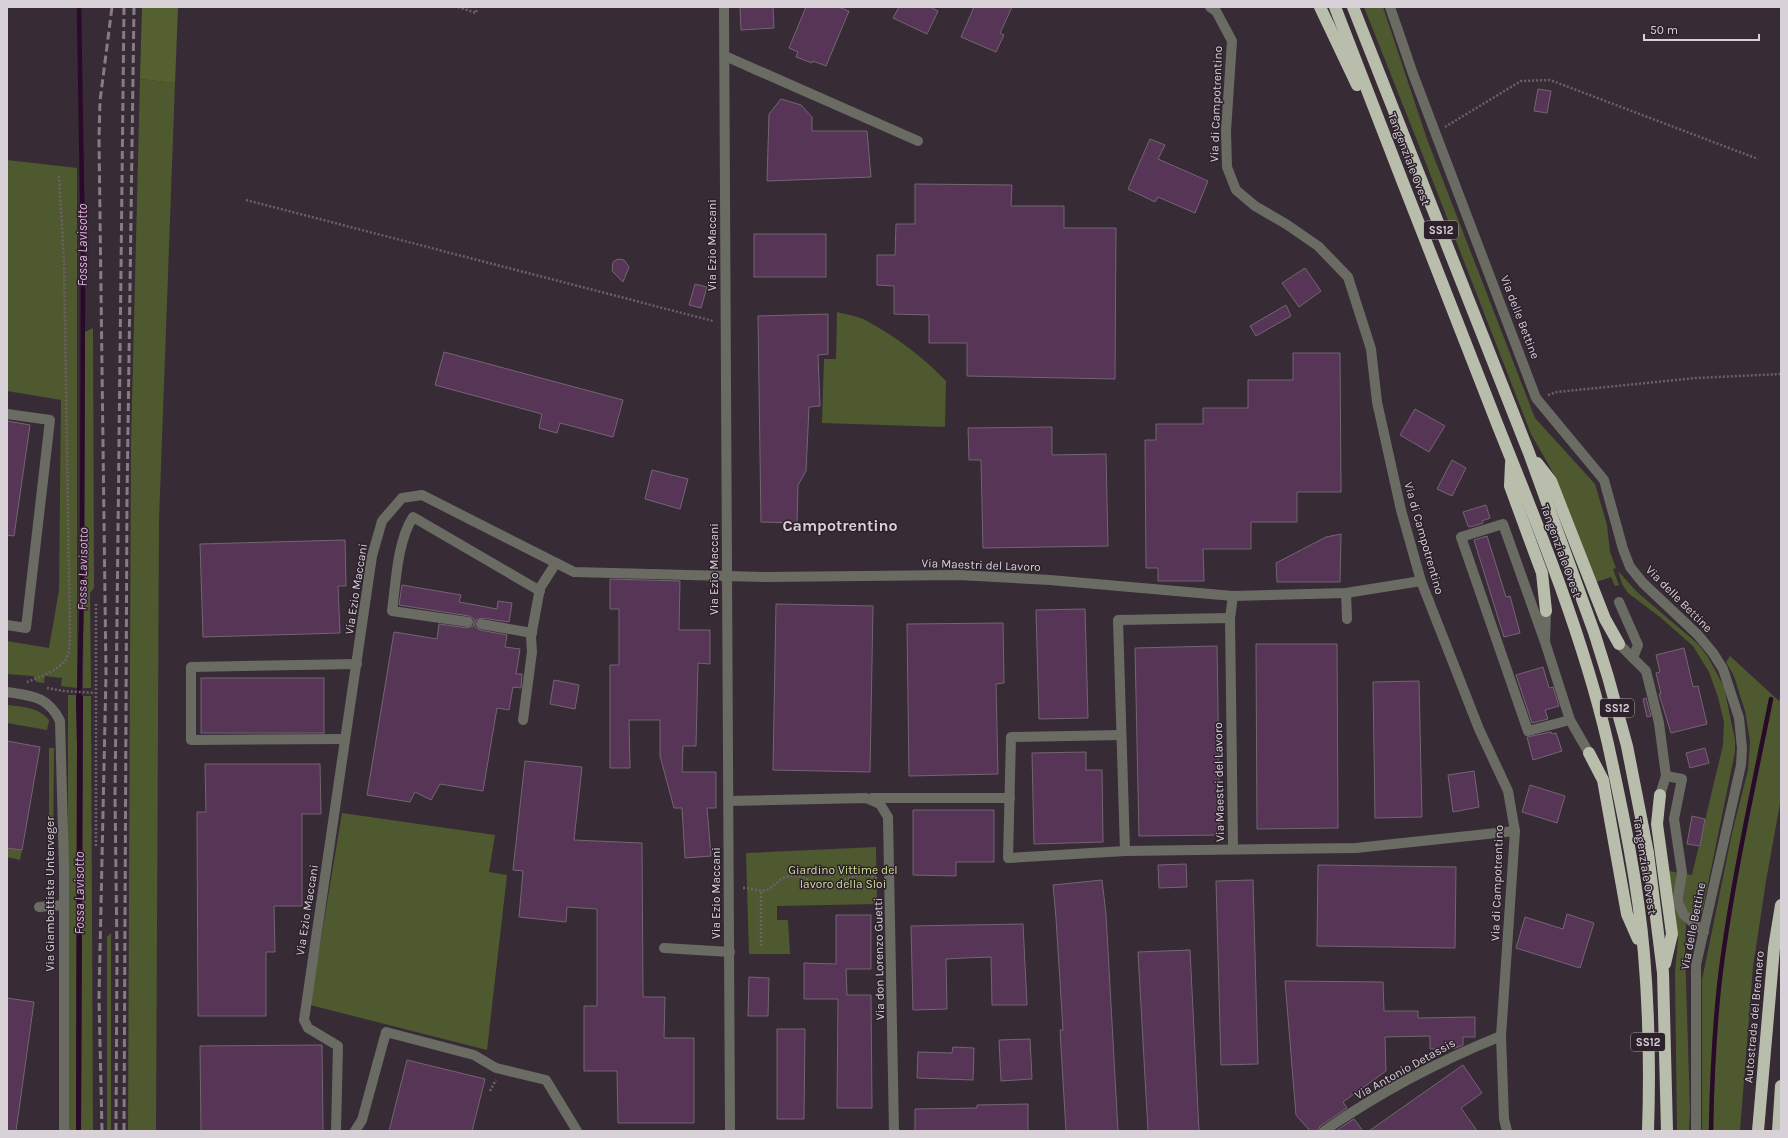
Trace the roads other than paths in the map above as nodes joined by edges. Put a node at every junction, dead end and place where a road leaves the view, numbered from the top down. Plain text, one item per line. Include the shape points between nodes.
1 (724, 7) edge
2 (1210, 7) edge
3 (1320, 7) edge
4 (1335, 7) edge
5 (1353, 7) edge
6 (1390, 7) edge
7 (725, 56) junction
8 (918, 141) dead end
9 (1397, 166) junction
10 (7, 414) edge
11 (1529, 453) junction
12 (1512, 458) junction
13 (556, 563) junction
14 (728, 576) junction
15 (1421, 581) junction
16 (540, 591) junction
17 (1346, 593) junction
18 (1233, 596) junction
19 (1619, 602) dead end
20 (1546, 612) joint
21 (1230, 618) junction
22 (1347, 619) dead end
23 (468, 622) dead end
24 (481, 624) dead end
25 (7, 625) edge
26 (532, 632) junction
27 (1545, 642) junction
28 (1619, 644) joint
29 (1632, 658) junction
30 (357, 664) junction
31 (7, 692) edge
32 (523, 720) dead end
33 (1570, 720) junction
34 (1121, 735) junction
35 (345, 739) junction
36 (1589, 753) joint
37 (1666, 776) junction
38 (1660, 795) joint
39 (866, 798) junction
40 (1010, 798) junction
41 (729, 801) junction
42 (1515, 831) junction
43 (1233, 848) junction
44 (1125, 851) junction
45 (64, 905) junction
46 (1781, 905) edge
47 (39, 907) dead end
48 (1704, 932) junction
49 (664, 948) dead end
50 (730, 952) junction
51 (1644, 953) junction
52 (1663, 973) junction
53 (1501, 1036) junction
54 (1781, 1086) edge
55 (64, 1131) edge
56 (336, 1131) edge
57 (355, 1131) edge
58 (577, 1131) edge
59 (730, 1131) edge
60 (894, 1131) edge
61 (1324, 1131) edge
62 (1507, 1131) edge
63 (1648, 1131) edge
64 (1667, 1131) edge
65 (1696, 1131) edge
66 (1758, 1131) edge
67 (1778, 1131) edge

1 - 7 street, Via Ezio Maccani
2 - 15 street, Via di Campotrentino via 1216,11 1232,41 1226,131 1227,167 1236,190 1255,206 1318,246 1348,277 1371,349 1377,402 1401,510
3 - 9 highway
4 - 9 highway, Tangenziale Ovest / SS12
5 - 11 highway, Tangenziale Ovest / SS12
6 - 48 street, Via delle Bettine via 1536,398 1604,480 1623,549 1633,571 1698,635 1723,669 1739,718 1741,765
7 - 8 street
7 - 14 street, Via Ezio Maccani
9 - 12 highway, Tangenziale Ovest / SS12
10 - 25 street via 50,420 26,628
11 - 28 highway via 1551,481 1604,619
11 - 52 highway, Tangenziale Ovest / SS12 via 1594,632 1627,746 1648,853
12 - 20 highway via 1510,486 1542,574
12 - 51 highway, Tangenziale Ovest / SS12 via 1592,682 1630,850
13 - 14 street, Via Ezio Maccani via 574,572
13 - 16 street
13 - 30 street, Via Ezio Maccani via 422,495 402,498 382,521 372,556
14 - 18 street, Via Maestri del Lavoro via 959,575
14 - 41 street, Via Ezio Maccani
15 - 17 street, Via Maestri del Lavoro
15 - 42 street, Via di Campotrentino via 1479,729 1508,791
16 - 23 street via 413,517 406,528 402,545 392,611
16 - 26 street
17 - 18 street, Via Maestri del Lavoro
17 - 22 street
18 - 21 street, Via Maestri del Lavoro
19 - 29 street via 1638,645
20 - 27 street
21 - 34 street via 1118,620
21 - 43 street, Via Maestri del Lavoro
24 - 26 street
26 - 32 street via 532,652
27 - 33 street
27 - 33 street via 1503,524 1461,537 1528,731
28 - 29 street
29 - 37 street via 1646,671 1660,723
30 - 35 street, Via Ezio Maccani
30 - 35 street via 191,667 191,740
31 - 45 street, Via Giambattista Unterveger via 43,700 53,708 60,721
33 - 36 street
34 - 40 street via 1011,737
34 - 44 street
35 - 56 street, Via Ezio Maccani via 304,1020 308,1028 338,1046
36 - 51 highway via 1603,780 1627,914
37 - 38 street
37 - 48 street via 1682,779 1674,819 1682,873 1678,903 1684,915
38 - 52 highway via 1657,824 1672,934
39 - 40 street
39 - 41 street
39 - 60 street, Via don Lorenzo Guetti via 880,804 888,817
40 - 44 street via 1008,858
41 - 50 street, Via Ezio Maccani
42 - 43 street via 1356,848
42 - 53 street, Via di Campotrentino
43 - 44 street
45 - 47 street
45 - 55 street, Via Giambattista Unterveger
46 - 66 highway, Autostrada del Brennero via 1774,948
48 - 65 street, Via delle Bettine via 1696,965
49 - 50 street
50 - 59 street, Via Ezio Maccani
51 - 63 highway, Tangenziale Ovest / SS12 via 1650,1071
52 - 64 highway, Tangenziale Ovest / SS12
53 - 61 street, Via Antonio Detassis via 1452,1056 1398,1085
53 - 62 street, Via di Campotrentino via 1504,1119
54 - 67 highway
57 - 58 street via 362,1120 386,1032 474,1055 496,1068 546,1080

